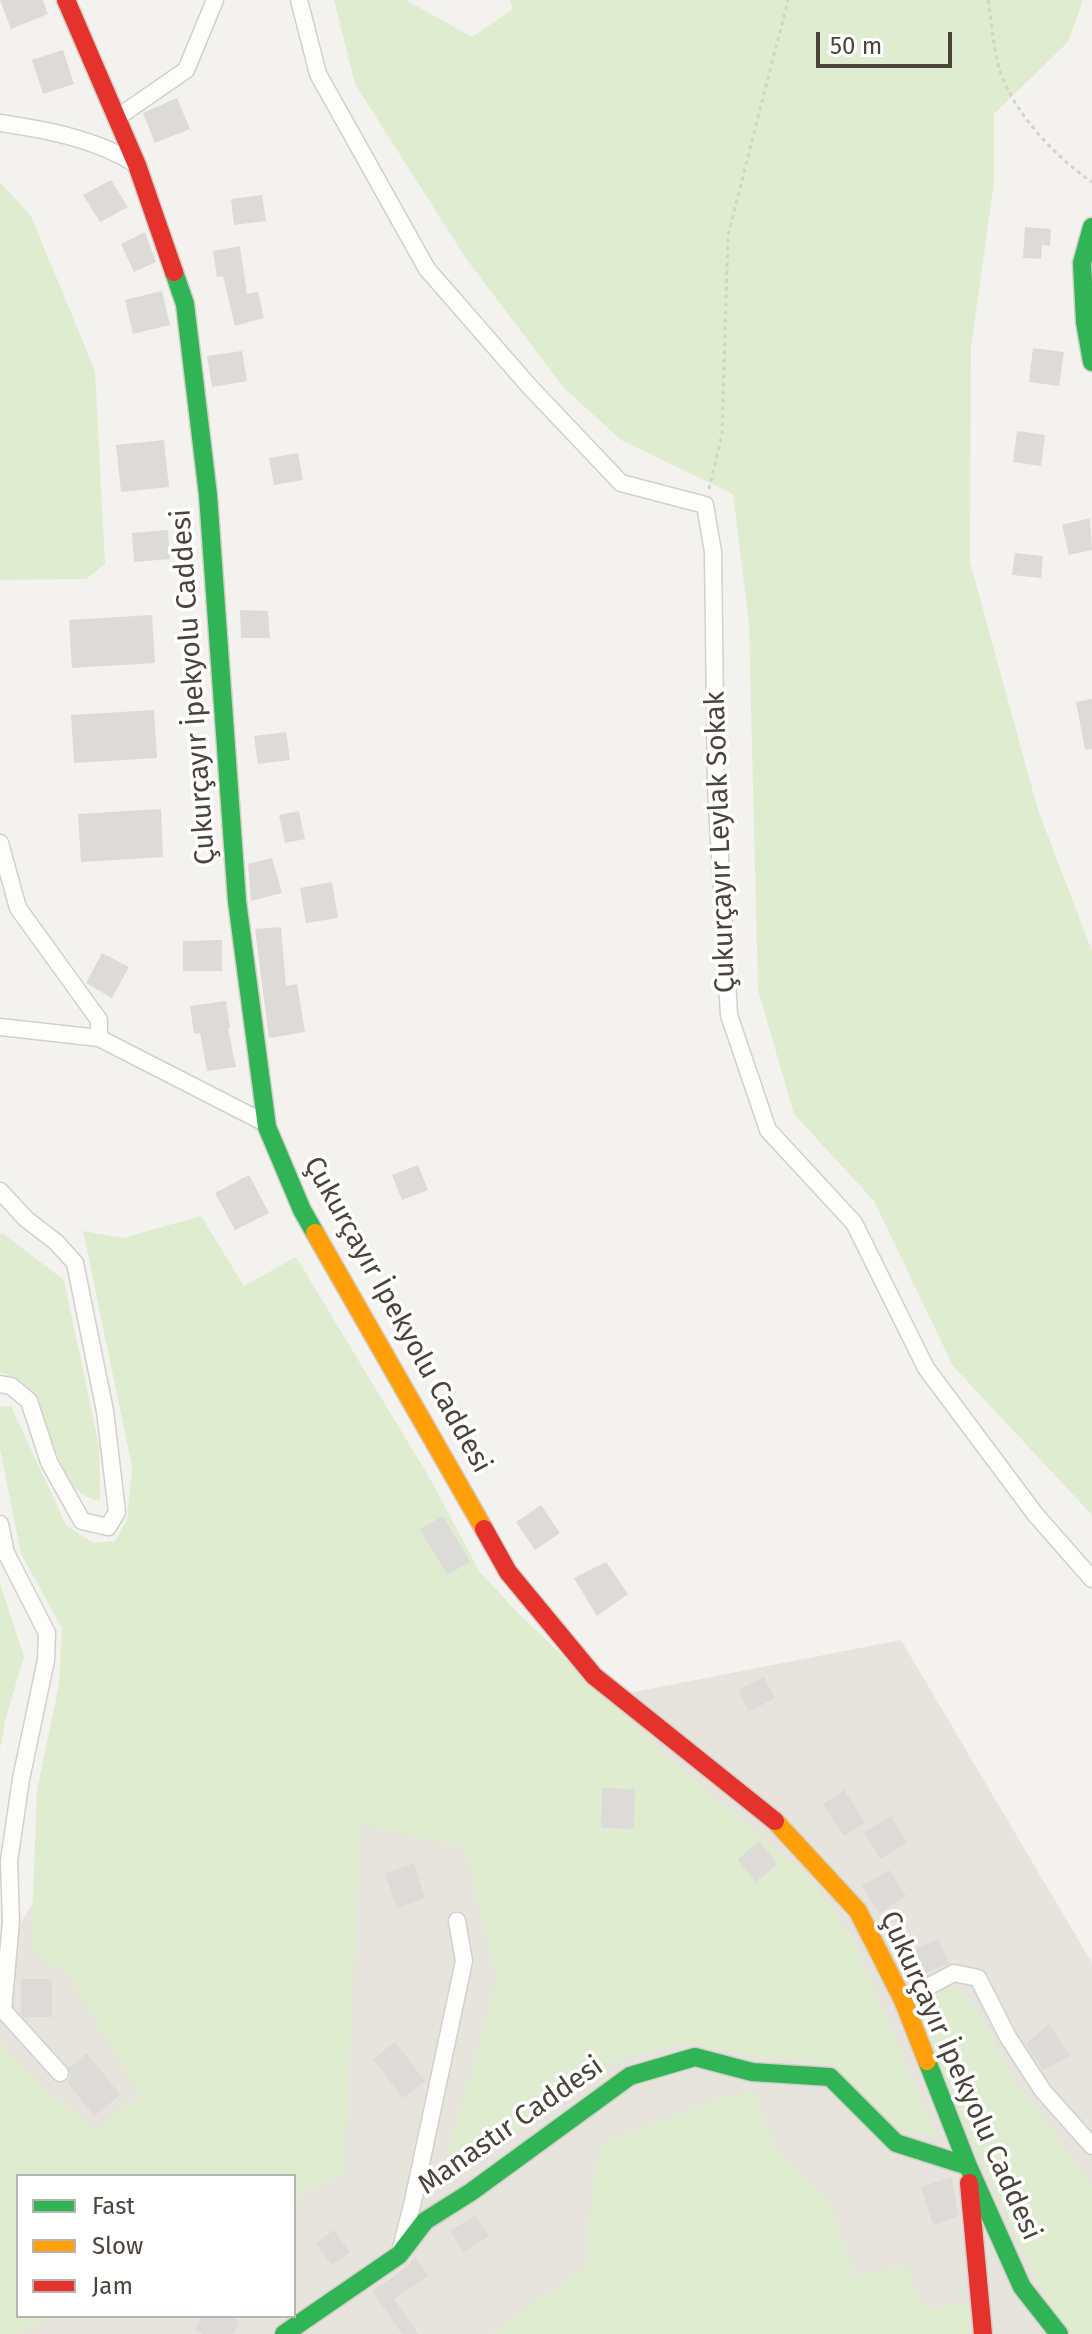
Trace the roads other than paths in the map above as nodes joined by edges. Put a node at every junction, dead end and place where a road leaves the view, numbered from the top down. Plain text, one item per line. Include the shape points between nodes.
1 (66, 0) edge
2 (215, 0) edge
3 (299, 0) edge
4 (118, 117) junction
5 (0, 123) edge
6 (137, 165) junction
7 (1092, 227) edge
8 (1092, 362) edge
9 (0, 843) edge
10 (0, 1027) edge
11 (99, 1038) junction
12 (267, 1124) junction
13 (0, 1191) edge
14 (0, 1384) edge
15 (0, 1524) edge
16 (1092, 1579) edge
17 (457, 1921) dead end
18 (903, 2000) junction
19 (60, 2073) dead end
20 (1092, 2146) edge
21 (968, 2166) junction
22 (399, 2255) junction
23 (284, 2334) edge
24 (983, 2334) edge
25 (1059, 2334) edge

1 - 4 street, Çukurçayır İpekyolu Caddesi
2 - 4 street via 186,70
3 - 16 street, Çukurçayır Leylak Sokak via 318,74 427,269 621,483 705,505 713,552 716,787 729,1015 768,1130 854,1223 926,1368 1035,1514
4 - 6 street, Çukurçayır İpekyolu Caddesi
5 - 6 street via 60,133
6 - 12 street, Çukurçayır İpekyolu Caddesi via 185,304 208,495 237,901
7 - 8 street via 1082,263
9 - 11 street via 18,908 99,1020
10 - 11 street
11 - 12 street
12 - 18 street, Çukurçayır İpekyolu Caddesi via 302,1210 508,1572 594,1676 772,1818 858,1911
13 - 14 street via 75,1263 105,1411 117,1512 108,1527 82,1521 49,1462 29,1401
15 - 19 street via 6,1553 47,1633 9,1861 11,1921 3,2010
17 - 22 street via 464,1961
18 - 20 street via 954,1973 978,1978 1043,2091
18 - 21 street, Çukurçayır İpekyolu Caddesi
21 - 22 street, Manastır Caddesi via 896,2143 830,2077 752,2072 695,2057 630,2076 425,2221
21 - 24 street
21 - 25 street, Çukurçayır İpekyolu Caddesi via 1022,2287
22 - 23 street, Manastır Caddesi

